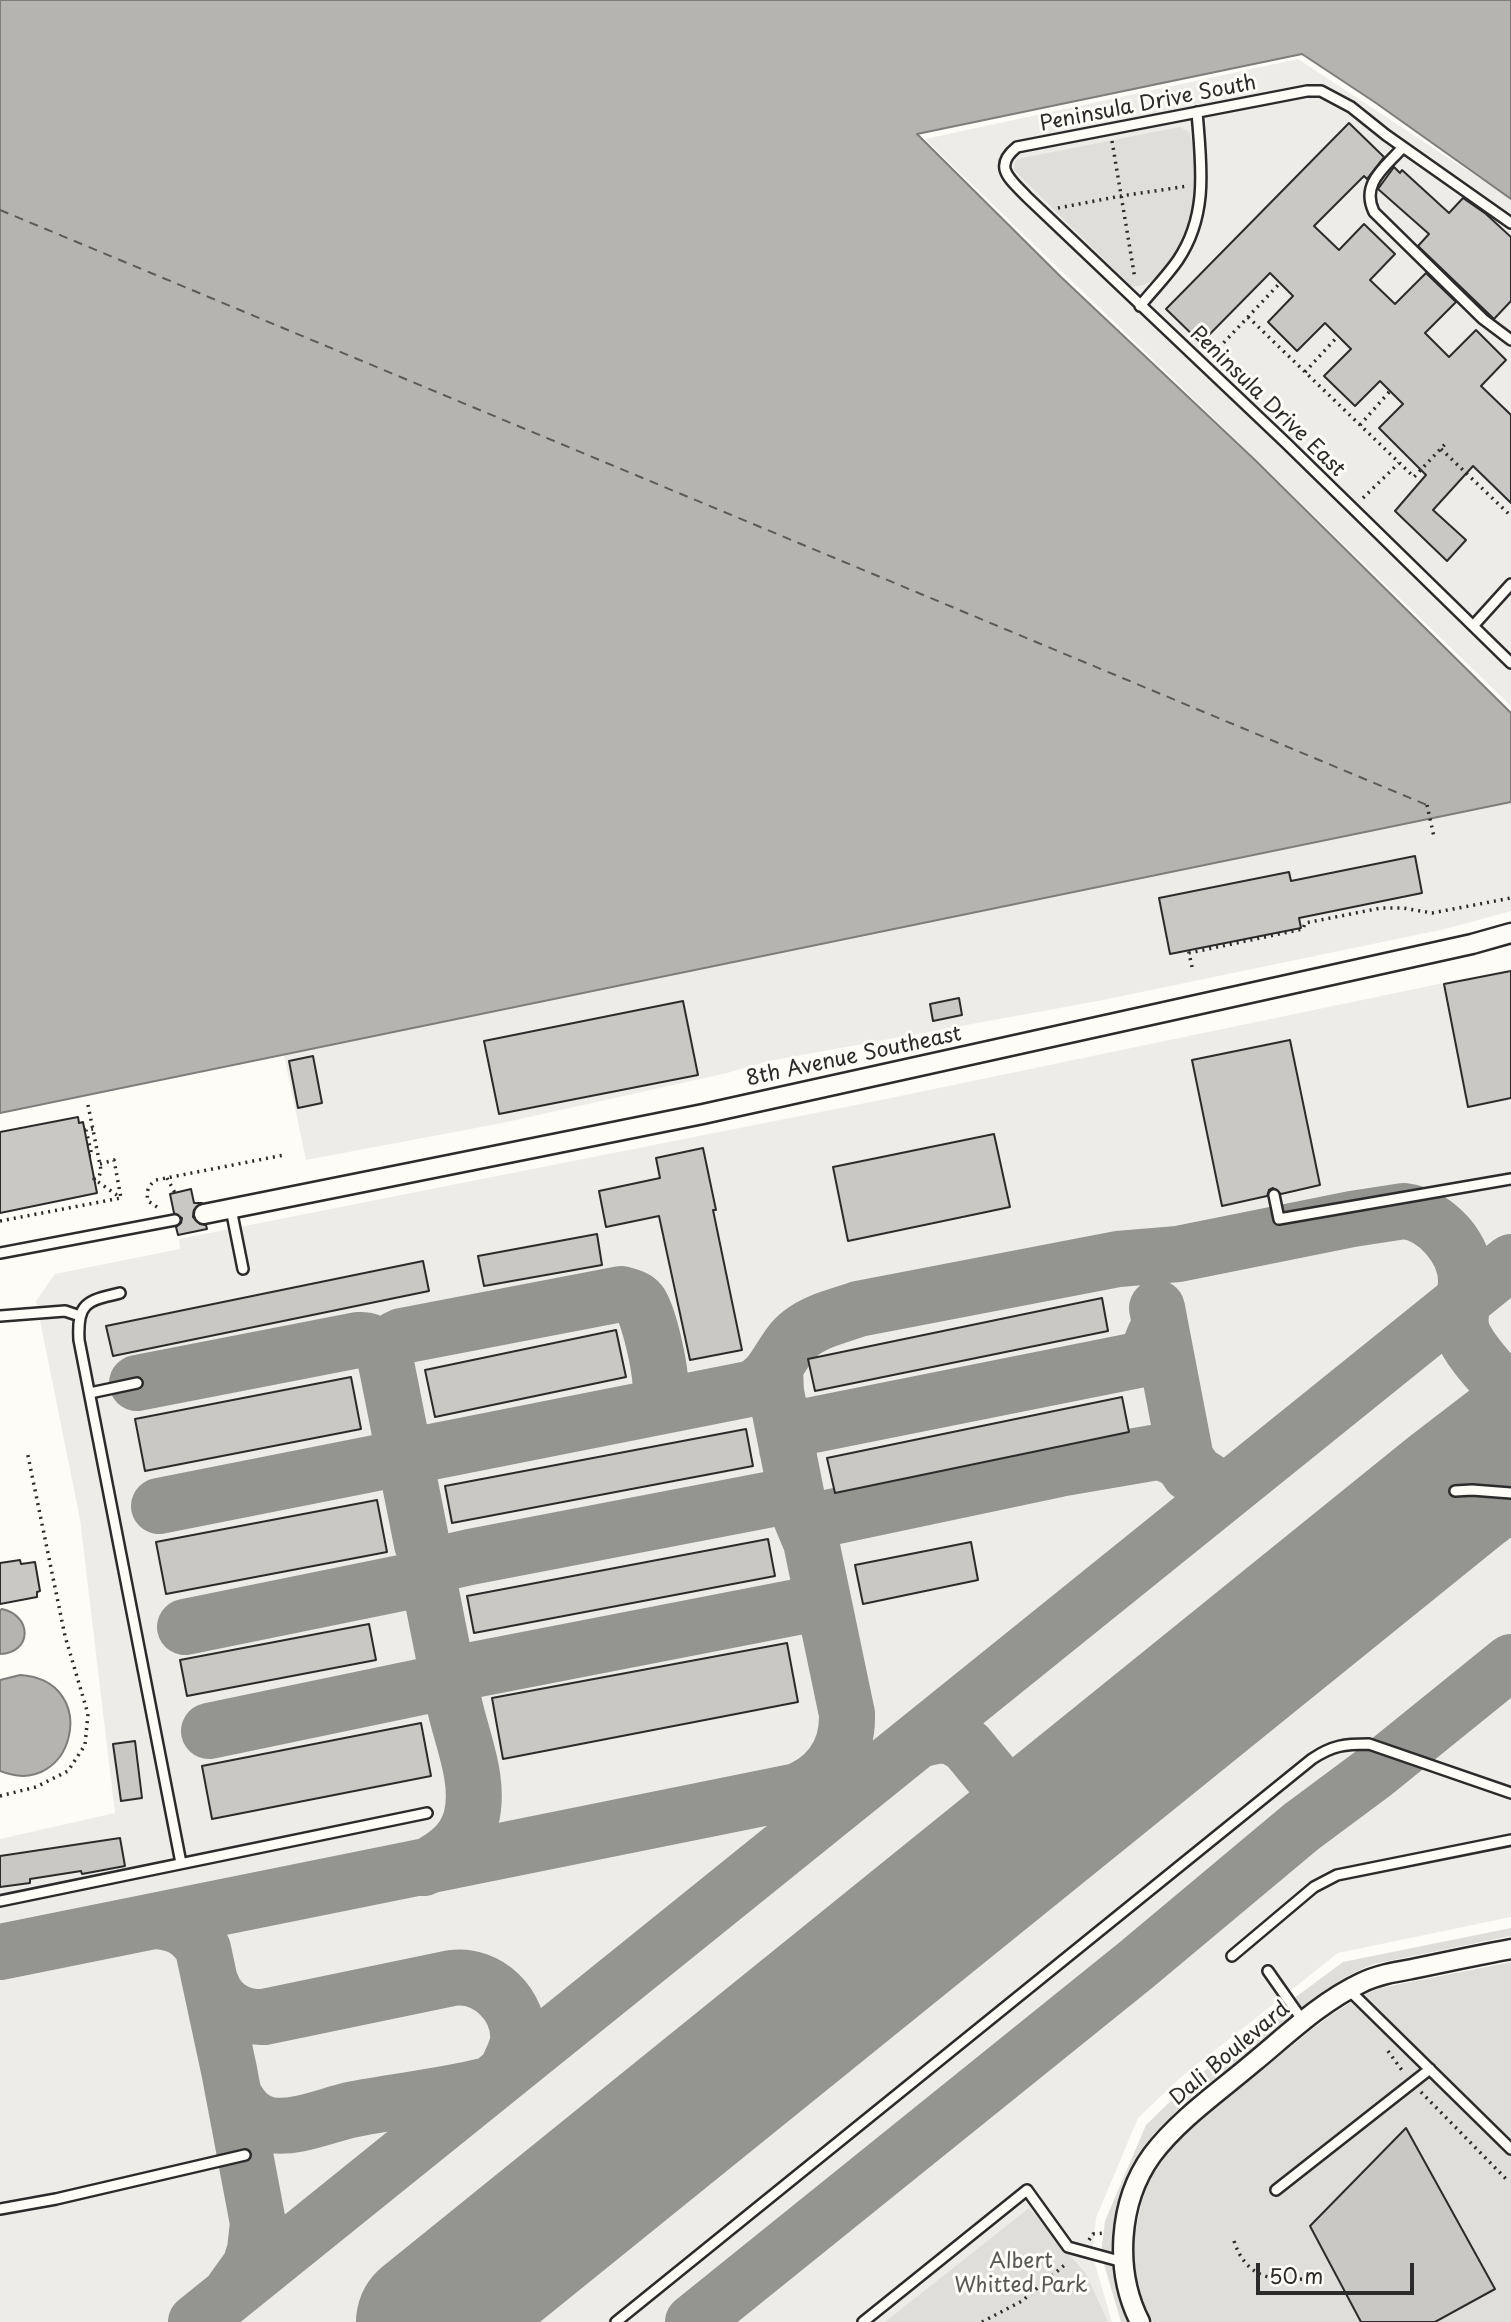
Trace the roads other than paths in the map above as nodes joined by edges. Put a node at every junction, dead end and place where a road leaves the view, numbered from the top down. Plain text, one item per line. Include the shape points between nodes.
1 (1197, 112) junction
2 (1403, 146) junction
3 (1004, 163) joint
4 (1511, 223) edge
5 (1140, 306) junction
6 (1511, 340) edge
7 (1511, 584) edge
8 (1473, 626) junction
9 (1511, 663) edge
10 (1511, 933) edge
11 (1511, 1179) edge
12 (1274, 1195) dead end
13 (232, 1209) junction
14 (204, 1214) dead end
15 (175, 1220) dead end
16 (0, 1253) edge
17 (243, 1269) dead end
18 (120, 1293) dead end
19 (0, 1316) edge
20 (80, 1316) junction
21 (137, 1383) dead end
22 (90, 1393) junction
23 (1455, 1491) dead end
24 (1511, 1493) edge
25 (1511, 1793) edge
26 (427, 1813) dead end
27 (1511, 1840) edge
28 (181, 1864) junction
29 (0, 1901) edge
30 (1511, 1949) edge
31 (1231, 1955) dead end
32 (1268, 1970) dead end
33 (1348, 1989) junction
34 (1303, 2021) junction
35 (1430, 2069) junction
36 (1511, 2149) edge
37 (245, 2155) dead end
38 (1276, 2190) dead end
39 (0, 2208) edge
40 (1123, 2262) junction
41 (616, 2322) edge
42 (863, 2322) edge
43 (1140, 2322) edge

1 - 2 lane, Peninsula Drive South via 1321,91
1 - 3 lane, Peninsula Drive South via 1017,147
1 - 5 lane via 1200,209 1177,262
2 - 4 lane
2 - 6 lane via 1370,185 1368,199 1374,212 1483,319
3 - 5 lane, Peninsula Drive East via 1007,176
5 - 8 lane, Peninsula Drive East
7 - 8 lane
8 - 9 lane, Peninsula Drive East
10 - 13 street, 8th Avenue Southeast via 703,1114
11 - 12 lane via 1279,1219
13 - 14 street, 8th Avenue Southeast
13 - 17 lane
15 - 16 lane
18 - 20 lane via 93,1299 81,1308
19 - 20 lane via 65,1311
20 - 22 lane via 79,1340
21 - 22 lane
22 - 28 lane
23 - 24 lane
25 - 41 lane via 1369,1744 1328,1749
26 - 28 lane
27 - 31 lane via 1337,1875 1314,1886
28 - 29 lane
30 - 33 street, Dali Boulevard via 1377,1976
32 - 34 lane
33 - 34 street, Dali Boulevard
33 - 35 lane
34 - 40 street, Dali Boulevard via 1195,2111 1153,2154 1132,2196
35 - 36 lane
35 - 38 lane
37 - 39 lane
40 - 42 lane via 1068,2247 1027,2190
40 - 43 street, Dali Boulevard

